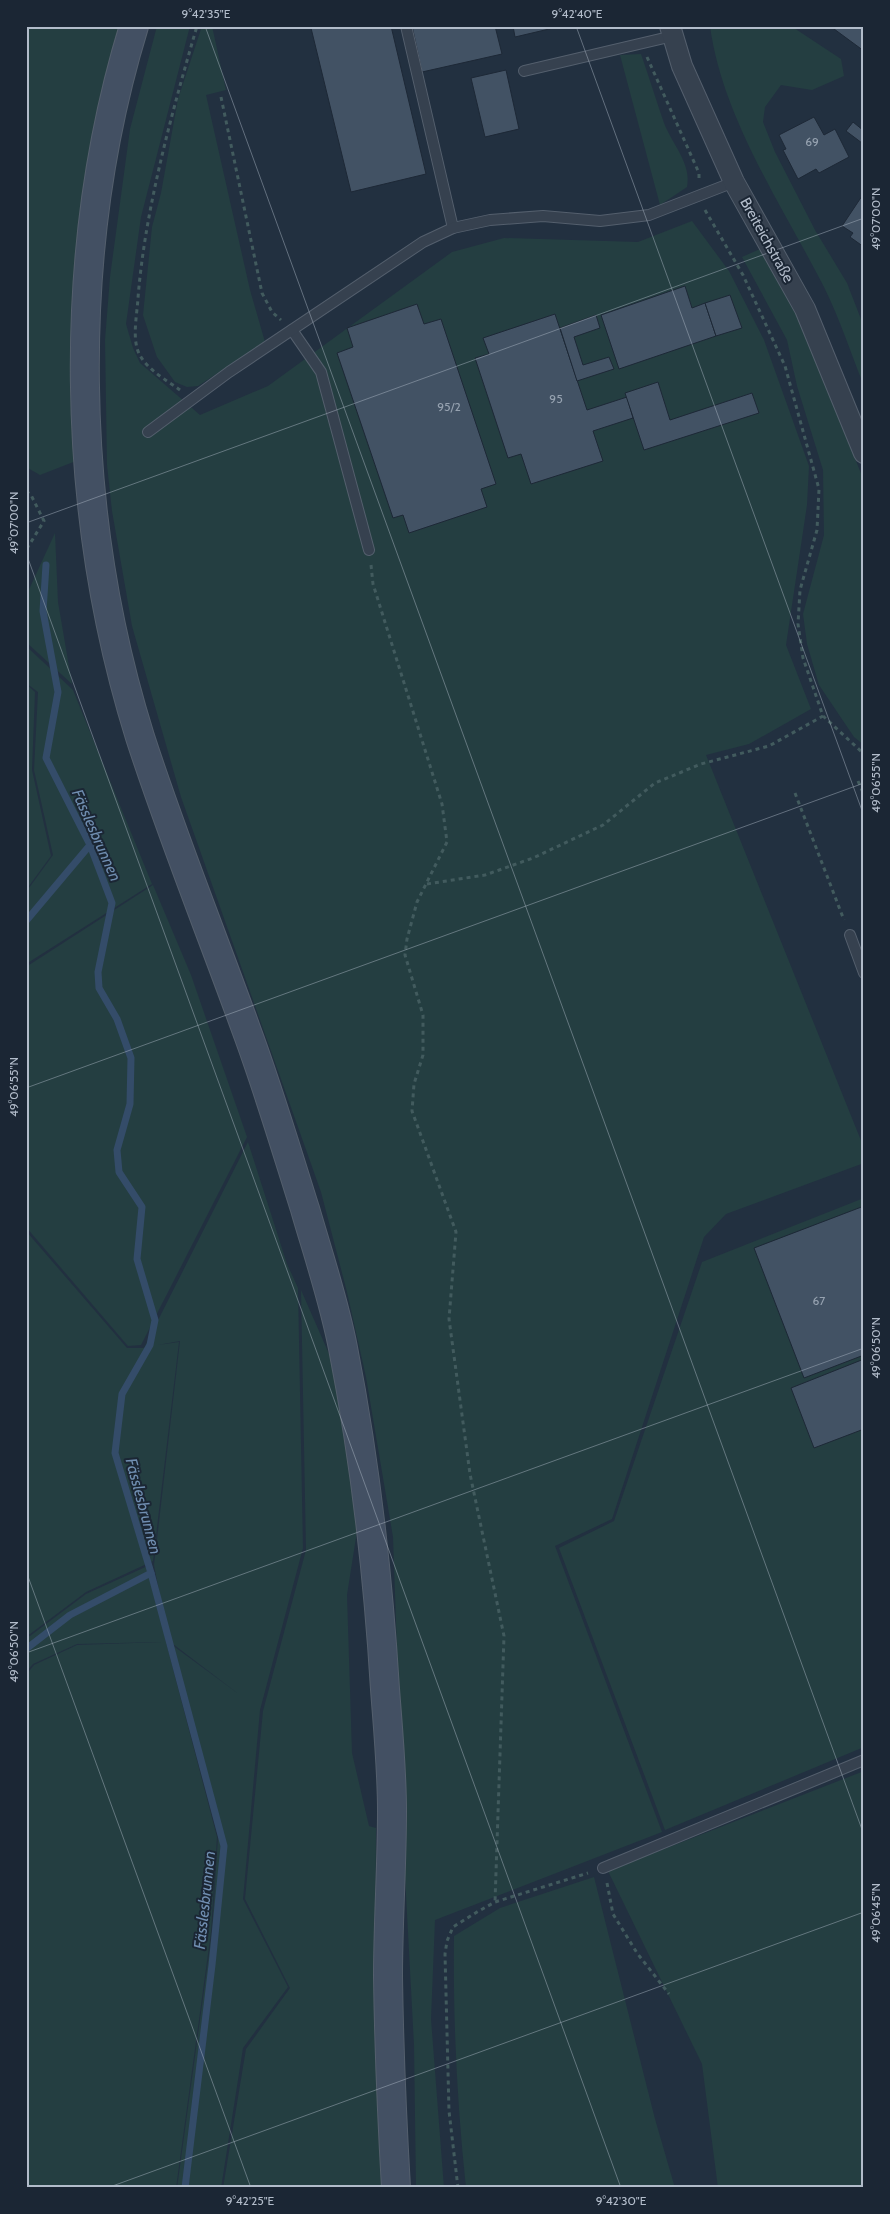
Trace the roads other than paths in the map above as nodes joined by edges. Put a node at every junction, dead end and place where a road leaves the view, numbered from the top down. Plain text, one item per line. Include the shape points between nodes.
1 (134, 26) edge
2 (406, 26) edge
3 (671, 31) edge
4 (524, 71) dead end
5 (734, 182) junction
6 (453, 228) junction
7 (292, 330) junction
8 (148, 432) dead end
9 (864, 453) edge
10 (369, 550) road end
11 (850, 935) road end
12 (864, 973) edge
13 (864, 1760) edge
14 (604, 1868) road end
15 (396, 2188) edge

1 - 15 main road via 110,114 90,258 85,400 96,533 106,602 127,692 283,1139 342,1340 370,1514 380,1615 392,1806 388,1975
2 - 6 lane
3 - 4 lane via 642,44
3 - 5 street, Breiteichstraße via 682,66
5 - 6 lane via 649,215 600,221 543,216 490,220
5 - 9 street, Breiteichstraße via 805,309
6 - 7 lane via 423,242
7 - 8 lane
7 - 10 lane via 321,372
11 - 12 lane
13 - 14 lane

